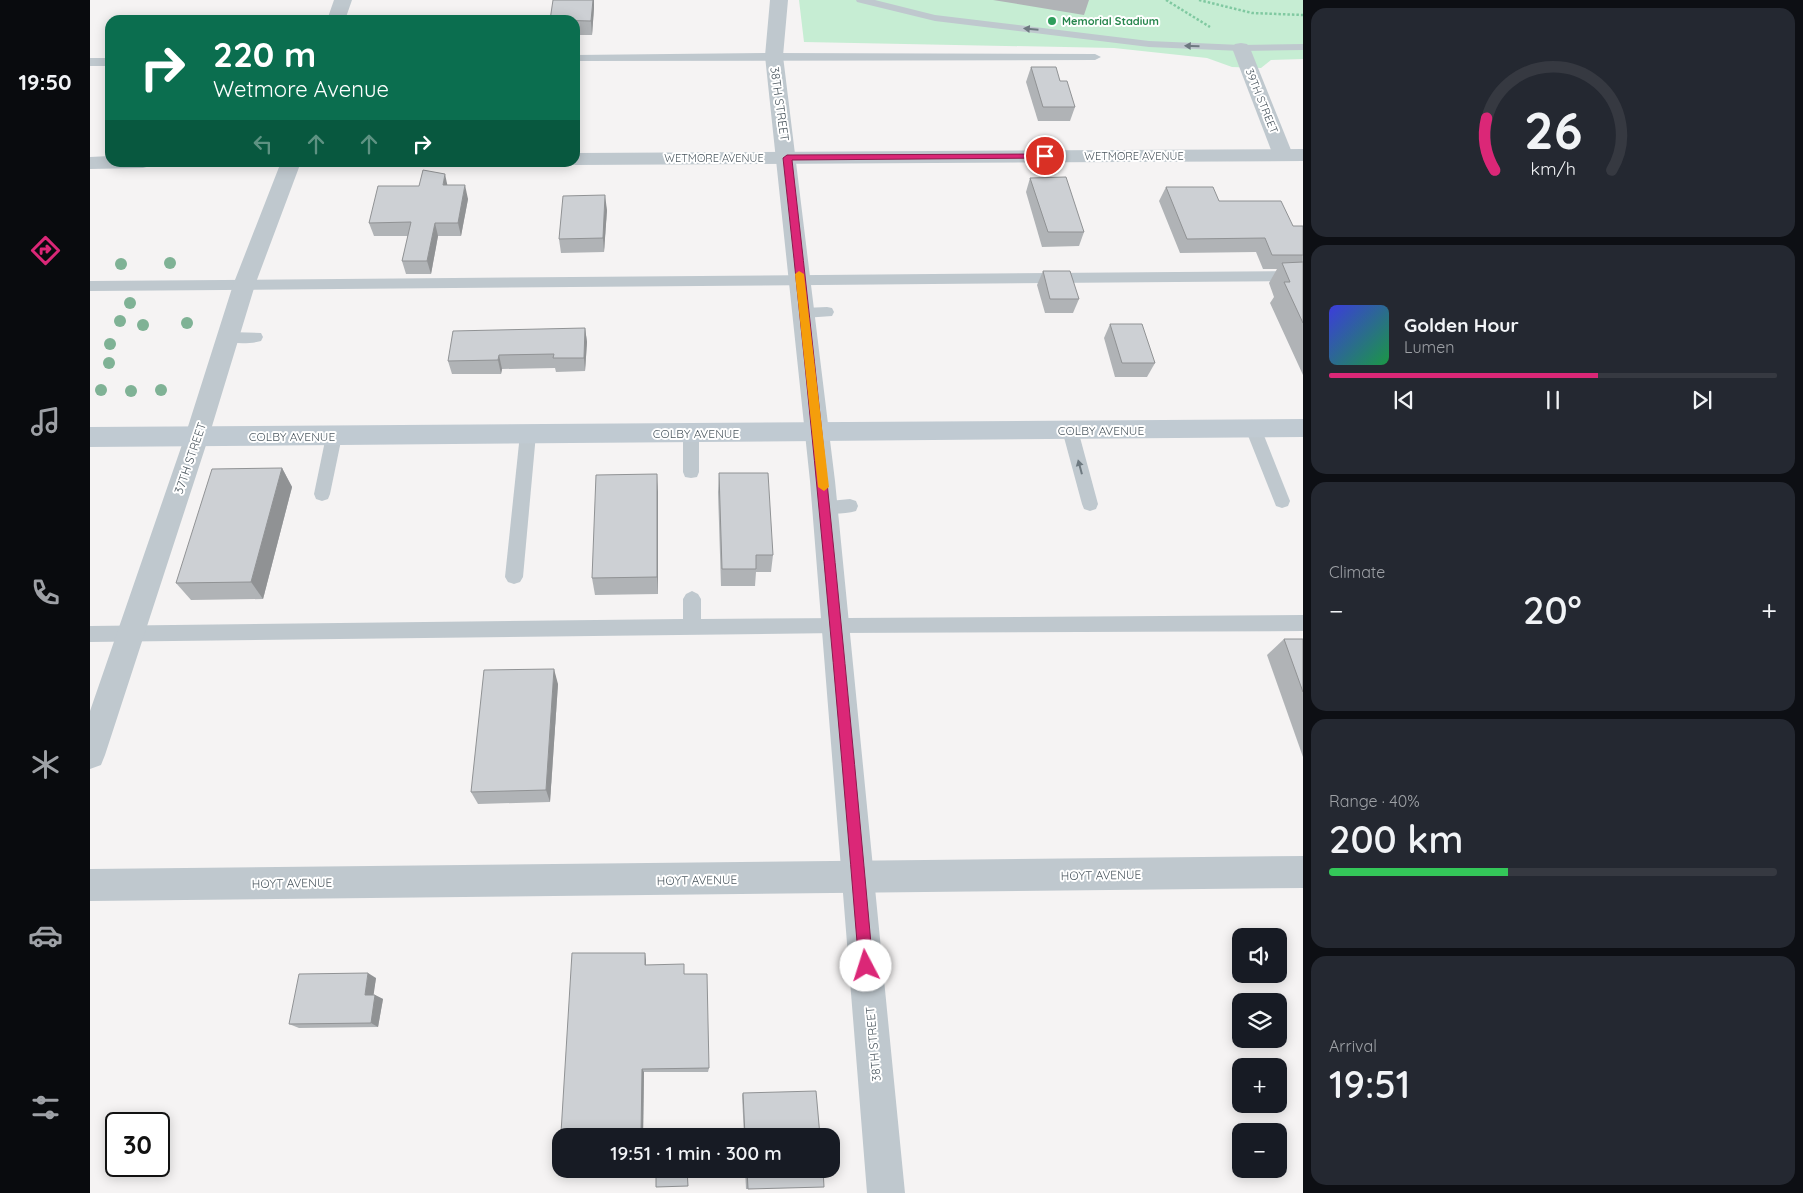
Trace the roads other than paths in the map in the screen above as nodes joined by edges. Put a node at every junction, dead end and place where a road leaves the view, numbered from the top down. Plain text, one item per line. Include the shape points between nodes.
1 (343, 0) edge
2 (779, 0) edge
3 (861, 0) edge
4 (338, 15) edge
5 (1303, 47) edge
6 (1241, 48) junction
7 (774, 56) junction
8 (1095, 57) dead end
9 (580, 58) edge
10 (90, 62) edge
11 (105, 62) edge
12 (1283, 155) junction
13 (1303, 155) edge
14 (787, 158) junction
15 (580, 159) edge
16 (90, 163) edge
17 (105, 163) edge
18 (288, 167) edge
19 (1303, 276) edge
20 (800, 281) junction
21 (90, 286) edge
22 (244, 286) junction
23 (229, 337) junction
24 (256, 337) dead end
25 (1253, 428) junction
26 (1303, 428) edge
27 (1070, 430) junction
28 (818, 432) junction
29 (691, 433) junction
30 (528, 434) junction
31 (198, 436) junction
32 (334, 436) junction
33 (90, 437) edge
34 (691, 472) dead end
35 (322, 494) dead end
36 (1282, 501) dead end
37 (1090, 504) dead end
38 (514, 577) dead end
39 (692, 598) dead end
40 (1303, 623) edge
41 (837, 625) junction
42 (692, 627) junction
43 (90, 634) edge
44 (129, 634) junction
45 (90, 755) edge
46 (1303, 872) edge
47 (858, 878) junction
48 (90, 885) edge
49 (886, 1193) edge

1 - 4 street
2 - 7 street, 38TH STREET
6 -> 3 lane via 1149,44 977,24 935,18
5 - 6 lane
6 - 12 street, 39TH STREET
7 - 8 lane
7 - 9 lane
7 - 14 street, 38TH STREET
10 - 11 lane
12 - 13 street, WETMORE AVENUE
12 - 14 street, WETMORE AVENUE
14 - 15 street, WETMORE AVENUE
14 - 20 street, 38TH STREET
16 - 17 street
18 - 22 street, 37TH STREET
19 - 20 lane
20 - 22 lane
20 - 28 street, 38TH STREET via 816,312
21 - 22 lane
22 - 23 street, 37TH STREET
23 - 24 lane
23 - 31 street, 37TH STREET
25 - 26 main road, COLBY AVENUE
25 - 27 main road, COLBY AVENUE
25 - 36 lane
27 - 28 main road, COLBY AVENUE
37 -> 27 lane
28 - 29 main road, COLBY AVENUE
28 - 41 street, 38TH STREET via 838,507
29 - 30 main road, COLBY AVENUE
29 - 34 lane
30 - 32 main road, COLBY AVENUE
30 - 38 lane
31 - 32 main road, COLBY AVENUE
31 - 33 main road, COLBY AVENUE
31 - 44 street, 37TH STREET
32 - 35 lane
39 - 42 lane
40 - 41 lane
41 - 42 lane
41 - 47 street, 38TH STREET
42 - 44 lane
43 - 44 lane
44 - 45 street, 37TH STREET
46 - 47 street, HOYT AVENUE
47 - 48 street, HOYT AVENUE
47 - 49 street, 38TH STREET

